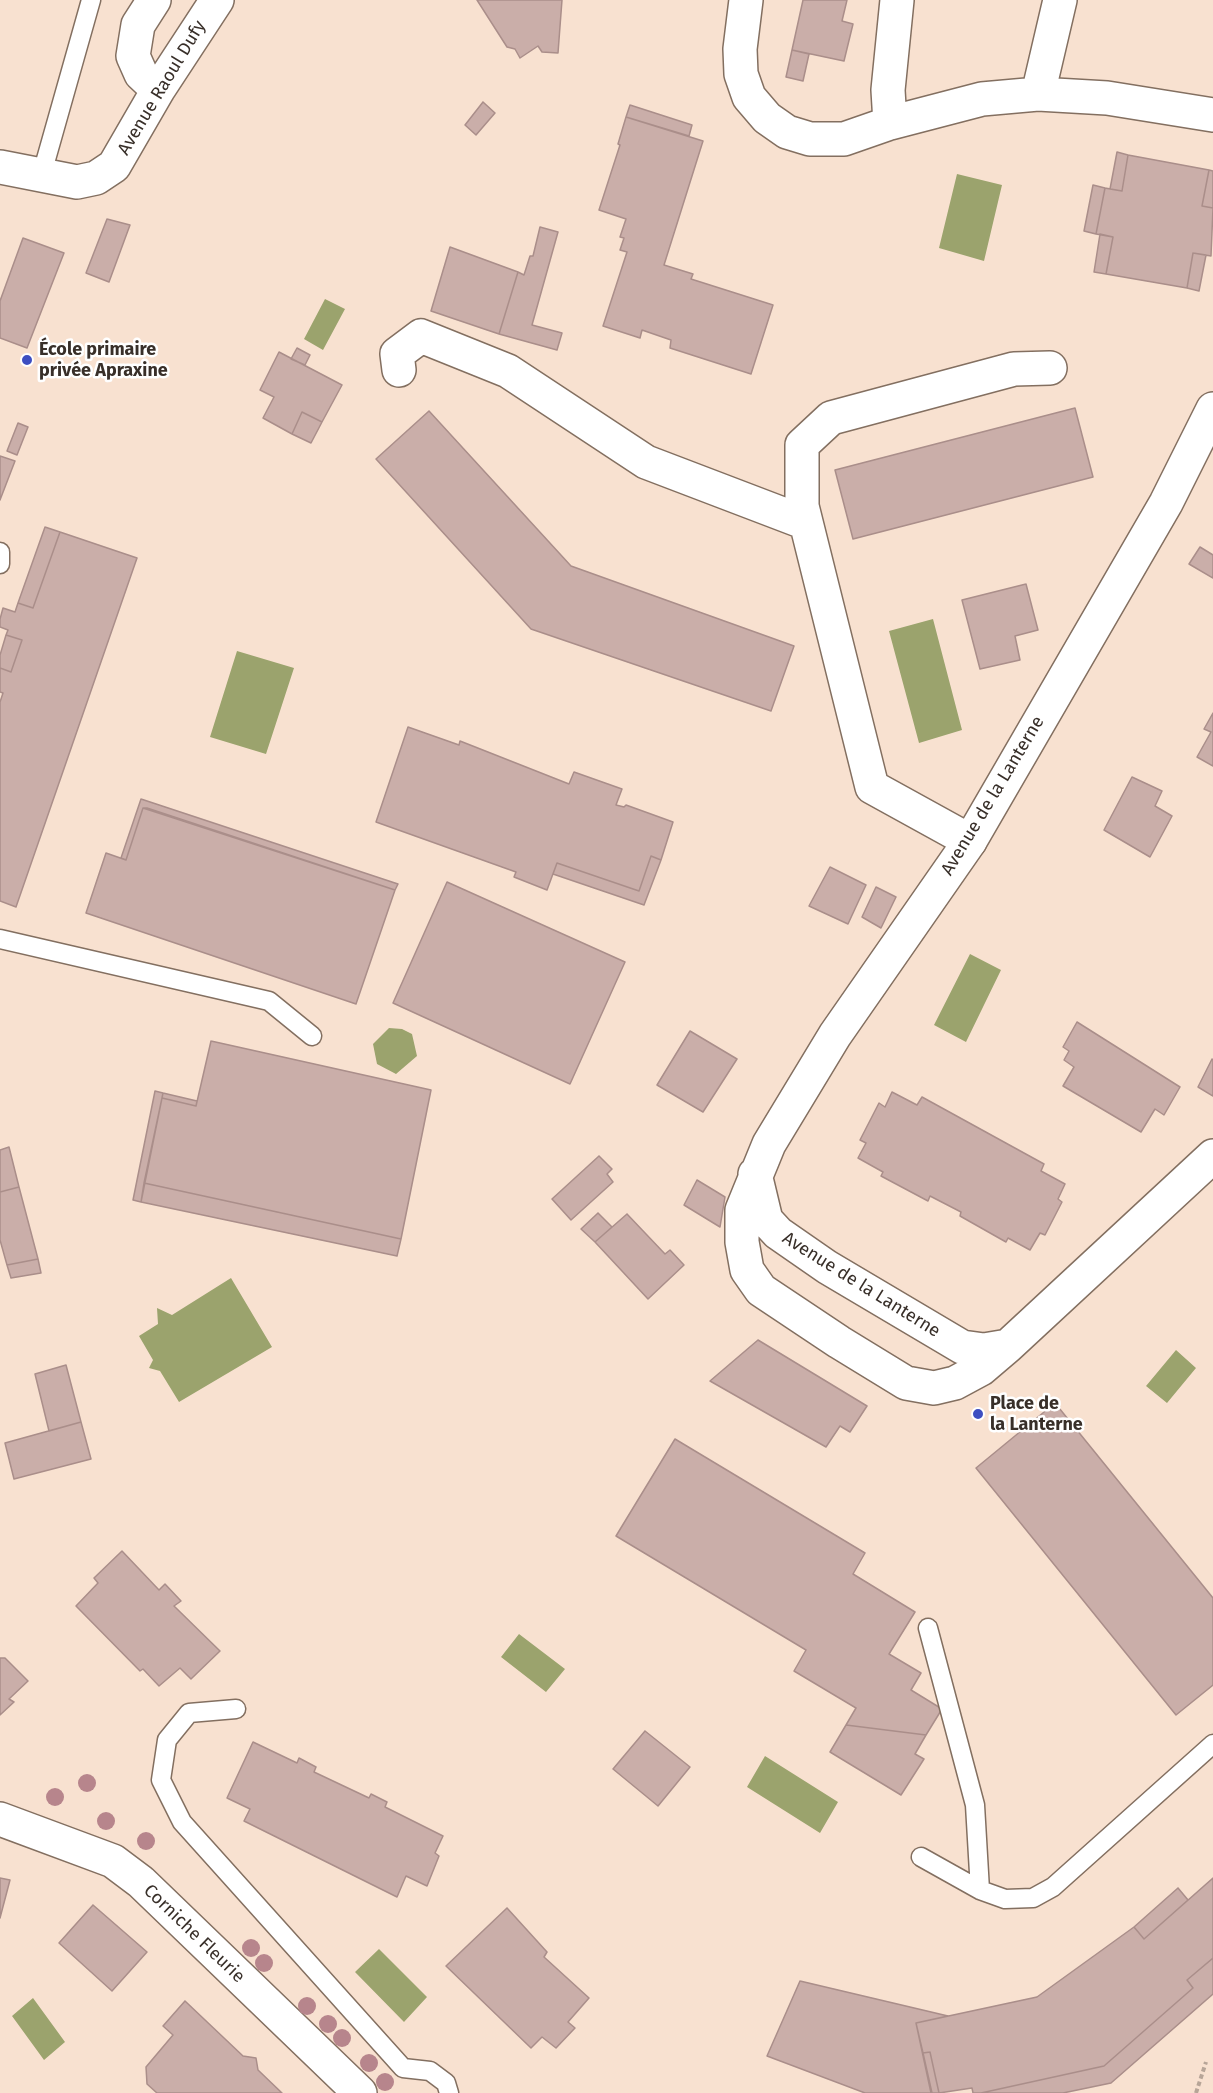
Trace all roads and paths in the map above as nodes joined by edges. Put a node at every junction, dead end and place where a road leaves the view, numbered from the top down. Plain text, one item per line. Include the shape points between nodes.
1 (90, 0) edge
2 (154, 0) edge
3 (217, 0) edge
4 (746, 0) edge
5 (897, 0) edge
6 (1060, 0) edge
7 (158, 90) junction
8 (1038, 94) junction
9 (1213, 115) edge
10 (890, 123) junction
11 (0, 167) edge
12 (42, 177) junction
13 (1050, 368) dead end
14 (399, 369) dead end
15 (1213, 409) edge
16 (806, 523) junction
17 (0, 552) edge
18 (0, 564) edge
19 (970, 841) junction
20 (0, 939) edge
21 (312, 1036) dead end
22 (1213, 1156) edge
23 (755, 1172) junction
24 (1008, 1346) junction
25 (928, 1628) dead end
26 (236, 1709) dead end
27 (1213, 1744) edge
28 (0, 1819) edge
29 (921, 1857) dead end
30 (980, 1890) junction
31 (1206, 2062) dead end
32 (360, 2093) edge
33 (450, 2093) edge
34 (1196, 2093) edge

1 - 12 lane
2 - 7 street via 138,25 133,57 141,74
3 - 7 street, Avenue Raoul Dufy
4 - 10 street via 741,74 749,97 767,118 787,132 810,139 844,139
5 - 10 street via 888,90
6 - 8 street
7 - 12 street, Avenue Raoul Dufy via 114,166 96,178 77,182
8 - 9 street via 1107,98
8 - 10 street via 982,99
11 - 12 street, Avenue Raoul Dufy
13 - 16 street via 1014,369 831,417 802,445 802,507
14 - 16 street via 397,354 421,336 508,371 646,462
15 - 19 street, Avenue de la Lanterne via 1166,503
16 - 19 street via 872,787
17 - 18 lane
19 - 23 street, Avenue de la Lanterne via 835,1035
20 - 21 lane via 269,1001
22 - 24 street, Avenue de la Lanterne
23 - 24 street, Avenue de la Lanterne via 766,1220 817,1260 962,1347 984,1350
23 - 24 street, Avenue de la Lanterne via 742,1210 742,1242 747,1270 761,1290 897,1377 918,1386 934,1388 955,1383
25 - 30 lane via 975,1805
26 - 33 lane via 189,1713 167,1740 161,1780 182,1822 403,2068 430,2071 446,2083
27 - 30 lane via 1053,1887 1033,1898 1014,1899
28 - 32 street, Corniche Fleurie via 113,1861 141,1882
29 - 30 lane
31 - 34 path

